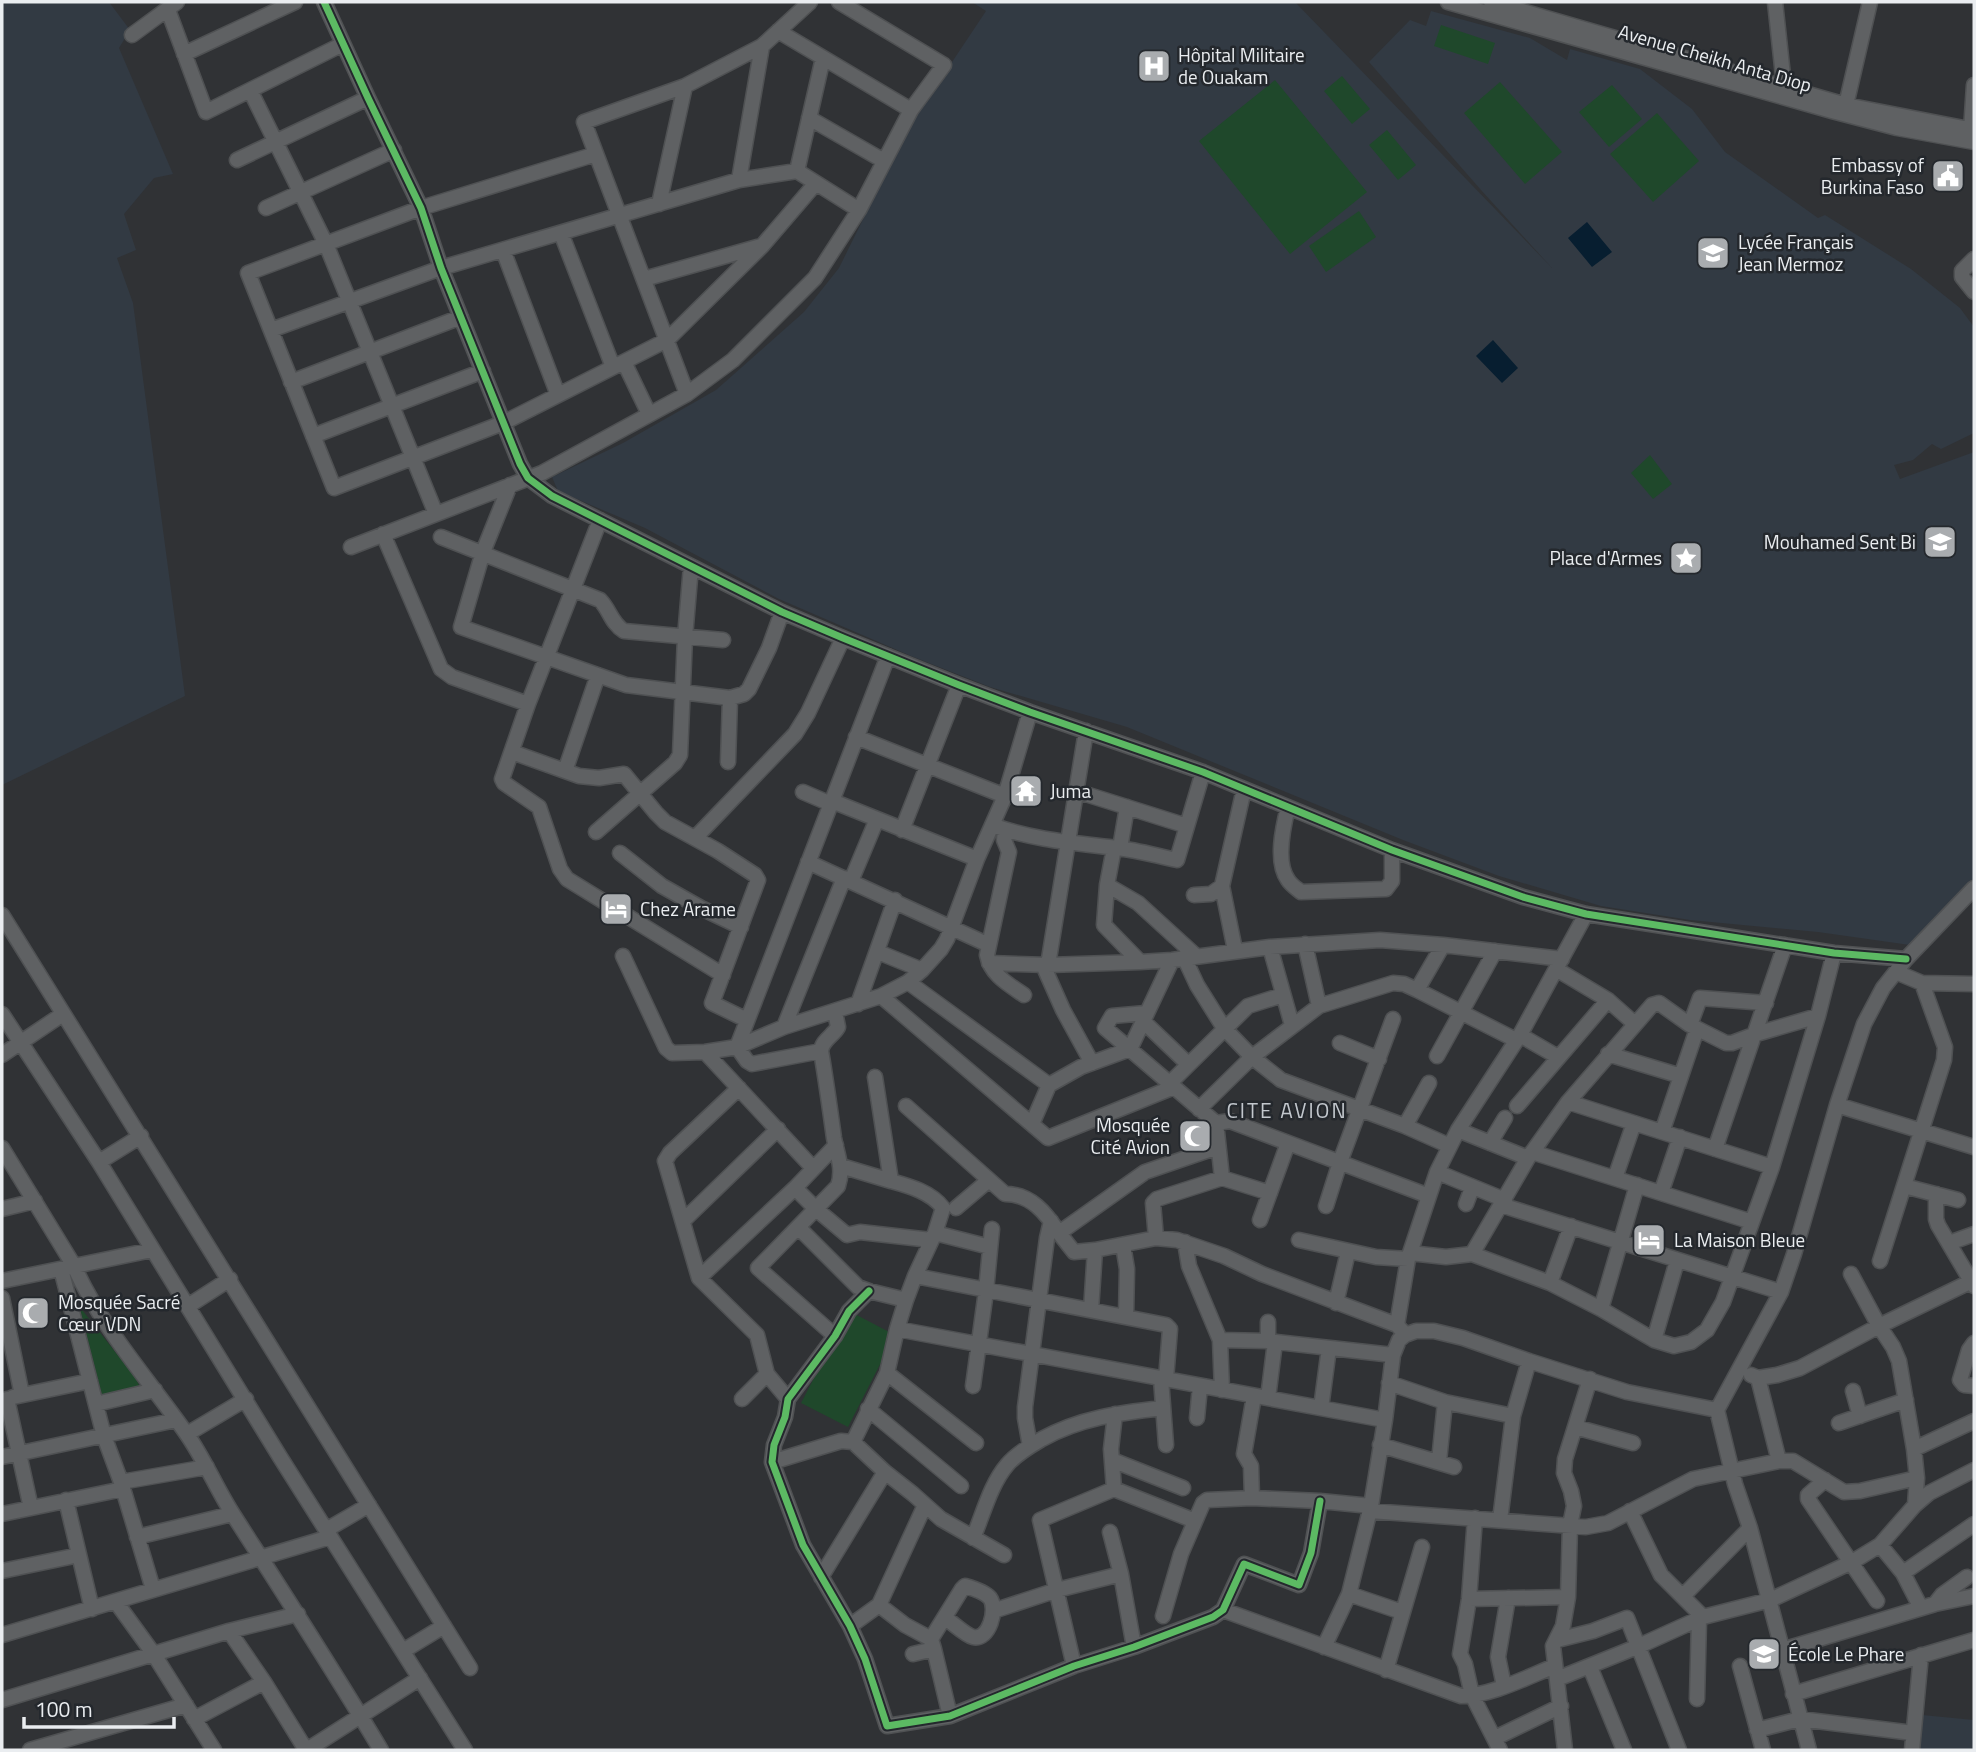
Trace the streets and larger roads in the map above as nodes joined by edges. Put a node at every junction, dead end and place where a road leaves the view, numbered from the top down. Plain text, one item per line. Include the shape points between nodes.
1 (295, 2) edge
2 (324, 2) edge
3 (810, 2) edge
4 (839, 2) edge
5 (1448, 2) edge
6 (1491, 2) edge
7 (1775, 2) edge
8 (1870, 2) edge
9 (172, 6) edge
10 (778, 31) junction
11 (132, 35) dead end
12 (343, 44) junction
13 (762, 46) junction
14 (184, 54) junction
15 (823, 58) junction
16 (1784, 85) junction
17 (1974, 85) edge
18 (685, 86) junction
19 (250, 90) junction
20 (368, 98) junction
21 (1846, 104) junction
22 (911, 110) junction
23 (809, 118) junction
24 (1973, 134) edge
25 (275, 141) junction
26 (394, 150) junction
27 (596, 154) junction
28 (237, 160) dead end
29 (884, 161) junction
30 (797, 171) junction
31 (739, 180) junction
32 (816, 183) junction
33 (301, 193) junction
34 (659, 204) junction
35 (266, 208) dead end
36 (421, 208) junction
37 (859, 210) junction
38 (620, 215) junction
39 (561, 233) junction
40 (326, 244) junction
41 (762, 246) junction
42 (503, 250) junction
43 (1974, 259) edge
44 (441, 268) junction
45 (644, 279) junction
46 (1974, 292) edge
47 (350, 301) junction
48 (461, 317) junction
49 (271, 330) junction
50 (667, 340) junction
51 (370, 352) junction
52 (618, 365) junction
53 (483, 371) junction
54 (291, 382) junction
55 (687, 394) junction
56 (558, 395) junction
57 (392, 406) junction
58 (649, 414) junction
59 (503, 423) junction
60 (313, 436) junction
61 (413, 458) junction
62 (528, 478) junction
63 (510, 485) junction
64 (436, 514) junction
65 (600, 520) junction
66 (383, 534) junction
67 (441, 537) dead end
68 (351, 547) dead end
69 (483, 552) junction
70 (691, 566) junction
71 (573, 588) junction
72 (782, 612) junction
73 (685, 637) junction
74 (843, 638) junction
75 (723, 640) dead end
76 (888, 656) junction
77 (547, 657) junction
78 (598, 675) junction
79 (959, 685) junction
80 (683, 692) junction
81 (730, 698) junction
82 (528, 704) junction
83 (1030, 712) junction
84 (1086, 731) junction
85 (856, 737) junction
86 (512, 752) junction
87 (728, 762) dead end
88 (928, 765) junction
89 (565, 771) junction
90 (1203, 772) junction
91 (1244, 789) junction
92 (1076, 790) junction
93 (803, 792) dead end
94 (641, 794) junction
95 (1005, 796) junction
96 (831, 802) junction
97 (1127, 807) junction
98 (1288, 807) junction
99 (877, 819) junction
100 (1187, 826) junction
101 (999, 828) junction
102 (902, 830) junction
103 (596, 832) dead end
104 (695, 838) junction
105 (1068, 843) junction
106 (1117, 848) junction
107 (1392, 850) junction
108 (620, 853) dead end
109 (977, 859) junction
110 (808, 862) junction
111 (848, 880) junction
112 (1107, 885) junction
113 (1222, 886) junction
114 (1974, 888) edge
115 (1194, 895) dead end
116 (895, 900) junction
117 (1586, 914) junction
118 (2, 915) edge
119 (741, 927) junction
120 (951, 927) junction
121 (6, 933) edge
122 (1305, 944) junction
123 (989, 945) junction
124 (1443, 945) junction
125 (1785, 945) junction
126 (1270, 947) junction
127 (1235, 950) junction
128 (1496, 951) junction
129 (878, 952) junction
130 (1835, 953) junction
131 (623, 956) dead end
132 (1184, 958) junction
133 (1906, 959) junction
134 (1140, 961) junction
135 (989, 963) junction
136 (1559, 964) junction
137 (1046, 965) junction
138 (922, 970) junction
139 (1896, 972) junction
140 (723, 975) junction
141 (908, 982) junction
142 (1922, 983) junction
143 (1974, 984) edge
144 (1417, 990) junction
145 (1024, 995) dead end
146 (881, 996) junction
147 (1283, 996) junction
148 (1608, 1000) junction
149 (1766, 1003) junction
150 (858, 1004) junction
151 (1320, 1006) junction
152 (835, 1012) junction
153 (1461, 1013) junction
154 (2, 1014) edge
155 (63, 1014) junction
156 (1818, 1016) junction
157 (1145, 1017) junction
158 (1393, 1019) dead end
159 (747, 1020) junction
160 (1634, 1024) junction
161 (1292, 1025) junction
162 (784, 1027) junction
163 (1693, 1027) junction
164 (1224, 1028) junction
165 (1756, 1034) junction
166 (1518, 1038) junction
167 (20, 1043) junction
168 (1340, 1043) dead end
169 (737, 1047) junction
170 (1130, 1049) junction
171 (821, 1051) junction
172 (705, 1052) junction
173 (1608, 1054) junction
174 (2, 1055) edge
175 (1437, 1056) dead end
176 (1252, 1057) junction
177 (1558, 1057) junction
178 (1380, 1059) junction
179 (1092, 1063) junction
180 (1188, 1064) junction
181 (1681, 1076) junction
182 (875, 1077) dead end
183 (1429, 1083) dead end
184 (1049, 1085) junction
185 (1172, 1085) junction
186 (739, 1088) junction
187 (1568, 1102) junction
188 (1838, 1105) junction
189 (906, 1106) dead end
190 (1517, 1107) dead end
191 (1199, 1109) junction
192 (1360, 1110) junction
193 (1505, 1118) dead end
194 (1633, 1123) junction
195 (1032, 1124) junction
196 (1216, 1124) junction
197 (1405, 1125) junction
198 (778, 1129) junction
199 (1458, 1130) junction
200 (1922, 1131) junction
201 (1662, 1132) junction
202 (141, 1136) junction
203 (1680, 1137) junction
204 (1288, 1143) junction
205 (1490, 1143) junction
206 (836, 1145) junction
207 (1450, 1146) junction
208 (1218, 1147) junction
209 (1974, 1147) edge
210 (1715, 1149) junction
211 (3, 1152) edge
212 (1530, 1155) junction
213 (99, 1162) junction
214 (1340, 1162) junction
215 (841, 1166) junction
216 (813, 1167) junction
217 (1772, 1167) junction
218 (1437, 1172) junction
219 (1223, 1178) junction
220 (1615, 1178) junction
221 (989, 1180) junction
222 (891, 1181) junction
223 (1637, 1185) junction
224 (1904, 1186) junction
225 (795, 1188) junction
226 (1472, 1188) junction
227 (1270, 1192) junction
228 (1661, 1193) junction
229 (1936, 1194) junction
230 (1429, 1196) junction
231 (1958, 1200) dead end
232 (35, 1201) junction
233 (1503, 1203) junction
234 (1466, 1204) dead end
235 (1326, 1206) dead end
236 (956, 1208) dead end
237 (2, 1209) edge
238 (816, 1209) junction
239 (1260, 1220) dead end
240 (683, 1221) junction
241 (1752, 1222) junction
242 (1571, 1226) junction
243 (1055, 1227) junction
244 (799, 1228) junction
245 (992, 1229) dead end
246 (1974, 1234) edge
247 (933, 1237) junction
248 (1156, 1238) junction
249 (1299, 1240) dead end
250 (1621, 1241) junction
251 (1185, 1242) junction
252 (1949, 1244) junction
253 (1123, 1245) junction
254 (990, 1247) junction
255 (152, 1250) junction
256 (1096, 1250) junction
257 (1348, 1252) junction
258 (1472, 1254) junction
259 (1409, 1256) junction
260 (1678, 1261) junction
261 (1880, 1261) dead end
262 (67, 1268) junction
263 (1851, 1274) dead end
264 (915, 1276) junction
265 (1732, 1277) junction
266 (699, 1278) junction
267 (230, 1279) junction
268 (2, 1282) edge
269 (1550, 1283) junction
270 (1973, 1283) edge
271 (986, 1291) junction
272 (869, 1292) junction
273 (1781, 1292) junction
274 (2, 1298) edge
275 (906, 1300) junction
276 (1038, 1300) junction
277 (1336, 1303) junction
278 (188, 1306) junction
279 (1601, 1309) junction
280 (1091, 1310) junction
281 (1126, 1317) junction
282 (1268, 1322) dead end
283 (1879, 1326) junction
284 (897, 1329) junction
285 (1401, 1330) junction
286 (835, 1336) junction
287 (1220, 1340) junction
288 (1654, 1340) junction
289 (1272, 1342) junction
290 (979, 1343) junction
291 (1974, 1343) edge
292 (1329, 1348) junction
293 (1033, 1355) junction
294 (1393, 1355) junction
295 (1529, 1361) junction
296 (1737, 1371) junction
297 (887, 1373) junction
298 (766, 1374) junction
299 (1758, 1378) junction
300 (1163, 1379) junction
301 (1590, 1379) junction
302 (90, 1381) junction
303 (1389, 1383) junction
304 (973, 1385) dead end
305 (1200, 1386) junction
306 (1974, 1386) edge
307 (155, 1390) junction
308 (1222, 1390) junction
309 (1853, 1391) dead end
310 (1261, 1397) junction
311 (10, 1398) edge
312 (246, 1399) junction
313 (742, 1399) dead end
314 (788, 1399) junction
315 (1906, 1400) junction
316 (1445, 1402) junction
317 (96, 1404) junction
318 (1162, 1408) junction
319 (1321, 1408) junction
320 (868, 1409) junction
321 (1717, 1410) junction
322 (1115, 1414) junction
323 (1513, 1416) junction
324 (1860, 1416) junction
325 (1197, 1418) dead end
326 (176, 1420) junction
327 (1385, 1420) junction
328 (1974, 1421) edge
329 (1839, 1423) dead end
330 (1575, 1427) junction
331 (187, 1434) junction
332 (104, 1436) junction
333 (853, 1442) junction
334 (975, 1443) dead end
335 (1633, 1443) dead end
336 (1166, 1445) dead end
337 (1380, 1445) junction
338 (1030, 1446) junction
339 (1914, 1449) junction
340 (20, 1454) junction
341 (2, 1457) edge
342 (1112, 1460) junction
343 (1439, 1461) junction
344 (1779, 1461) junction
345 (772, 1462) junction
346 (207, 1466) junction
347 (1454, 1467) dead end
348 (1974, 1469) edge
349 (1732, 1470) junction
350 (885, 1472) junction
351 (1917, 1478) junction
352 (1825, 1480) junction
353 (122, 1485) junction
354 (961, 1486) dead end
355 (1184, 1488) dead end
356 (1114, 1489) junction
357 (1252, 1498) junction
358 (66, 1500) junction
359 (1320, 1501) junction
360 (369, 1504) junction
361 (925, 1505) junction
362 (1915, 1505) junction
363 (32, 1508) junction
364 (1371, 1508) junction
365 (1629, 1511) junction
366 (2, 1514) edge
367 (232, 1514) junction
368 (1475, 1518) junction
369 (1500, 1520) junction
370 (1195, 1521) junction
371 (1974, 1524) edge
372 (1570, 1525) junction
373 (1750, 1528) junction
374 (1110, 1532) dead end
375 (328, 1533) junction
376 (137, 1537) junction
377 (973, 1538) junction
378 (1880, 1545) junction
379 (1422, 1546) dead end
380 (79, 1555) junction
381 (1004, 1555) dead end
382 (262, 1558) junction
383 (1852, 1562) junction
384 (2, 1571) edge
385 (1903, 1573) junction
386 (1121, 1574) junction
387 (821, 1577) junction
388 (1968, 1577) dead end
389 (153, 1589) junction
390 (1057, 1590) junction
391 (1349, 1594) junction
392 (1683, 1596) junction
393 (1974, 1596) edge
394 (1568, 1597) junction
395 (1508, 1598) junction
396 (1469, 1599) junction
397 (1770, 1600) junction
398 (1877, 1601) dead end
399 (116, 1602) junction
400 (879, 1605) junction
401 (1928, 1606) junction
402 (92, 1609) junction
403 (1223, 1610) junction
404 (993, 1611) junction
405 (1402, 1612) junction
406 (298, 1614) junction
407 (1163, 1616) dead end
408 (945, 1618) junction
409 (1701, 1618) junction
410 (444, 1626) junction
411 (850, 1626) junction
412 (229, 1631) junction
413 (2, 1635) edge
414 (1557, 1640) junction
415 (1974, 1640) edge
416 (932, 1644) junction
417 (1639, 1646) junction
418 (1134, 1647) junction
419 (1324, 1647) junction
420 (1782, 1650) junction
421 (403, 1651) junction
422 (153, 1653) junction
423 (913, 1654) dead end
424 (1921, 1656) junction
425 (1074, 1666) junction
426 (1740, 1666) dead end
427 (1590, 1667) junction
428 (470, 1668) dead end
429 (1386, 1670) junction
430 (1556, 1673) junction
431 (420, 1678) junction
432 (264, 1682) junction
433 (1504, 1686) junction
434 (1793, 1694) junction
435 (1472, 1695) junction
436 (1697, 1699) dead end
437 (2, 1700) edge
438 (186, 1705) junction
439 (1561, 1706) junction
440 (360, 1715) junction
441 (950, 1716) junction
442 (194, 1719) junction
443 (1800, 1719) junction
444 (1757, 1731) junction
445 (1913, 1733) junction
446 (1497, 1744) edge
447 (61, 1746) edge
448 (302, 1749) edge
449 (30, 1750) edge
450 (214, 1750) edge
451 (381, 1750) edge
452 (466, 1750) edge
453 (1565, 1750) edge
454 (1624, 1750) edge
455 (1679, 1750) edge
456 (1763, 1750) edge
457 (1809, 1750) edge
458 (1912, 1750) edge

1 - 14 street
2 - 12 street
3 - 10 street
4 - 22 street via 944,65
5 - 24 street, Avenue Cheikh Anta Diop via 1897,128
6 - 16 street, Avenue Cheikh Anta Diop
7 - 16 street
8 - 21 street
9 - 11 street
9 - 14 street
10 - 13 street
10 - 15 street
12 - 19 street
12 - 20 street
13 - 18 street
13 - 31 street
14 - 19 street via 206,112
15 - 22 street
15 - 23 street
16 - 21 street, Avenue Cheikh Anta Diop
17 - 24 street
18 - 27 street via 584,122
18 - 34 street
19 - 25 street
20 - 25 street
20 - 26 street
21 - 24 street, Avenue Cheikh Anta Diop
22 - 29 street
23 - 29 street
23 - 30 street
25 - 28 street
25 - 33 street
26 - 33 street
26 - 36 street
27 - 36 street
27 - 38 street
29 - 37 street
30 - 31 street
30 - 32 street
31 - 34 street
32 - 37 street
32 - 41 street
33 - 35 street
33 - 40 street
34 - 38 street
36 - 40 street
36 - 44 street
37 - 55 street via 815,278 733,360
38 - 39 street
38 - 45 street
39 - 42 street
39 - 52 street
40 - 47 street
40 - 49 street via 248,273
41 - 45 street
41 - 50 street
42 - 44 street
42 - 56 street
43 - 46 street via 1962,277
44 - 47 street
44 - 48 street
45 - 50 street
47 - 49 street
47 - 51 street
48 - 51 street
48 - 53 street
49 - 54 street
50 - 52 street
50 - 55 street
51 - 54 street
51 - 57 street
52 - 56 street
52 - 58 street
53 - 57 street
53 - 59 street
54 - 60 street
55 - 58 street
56 - 59 street
57 - 60 street
57 - 61 street
58 - 62 street
59 - 61 street
59 - 62 street
60 - 61 street via 334,488
61 - 64 street
62 - 63 street
62 - 65 street
63 - 64 street
63 - 69 street
64 - 66 street
65 - 70 street
65 - 71 street
66 - 68 street
66 - 82 street via 441,669
67 - 69 street
69 - 71 street
69 - 77 street via 461,626
70 - 72 street
70 - 73 street
71 - 73 street via 600,600 612,622 624,631
71 - 77 street
72 - 74 street
72 - 81 street via 749,689
73 - 75 street
73 - 80 street
74 - 76 street
74 - 104 street via 795,734
76 - 79 street
76 - 85 street
77 - 78 street
77 - 82 street
78 - 80 street via 626,685
78 - 89 street
79 - 83 street
79 - 88 street
80 - 81 street
80 - 94 street via 680,755
81 - 87 street
82 - 86 street
83 - 84 street
83 - 95 street
84 - 90 street
84 - 92 street
85 - 88 street
85 - 96 street
86 - 89 street
86 - 140 street via 502,779 539,807 567,879
88 - 95 street
88 - 102 street
89 - 94 street via 589,778 624,774
90 - 91 street
90 - 100 street
91 - 98 street
91 - 113 street
92 - 97 street
92 - 105 street
93 - 96 street
94 - 103 street
94 - 104 street via 660,818
95 - 101 street
96 - 99 street
96 - 110 street
97 - 100 street
97 - 106 street
98 - 107 street
98 - 107 street via 1280,842 1284,873 1301,892 1386,889 1392,881
99 - 102 street
99 - 111 street
100 - 106 street via 1177,860
101 - 105 street
101 - 109 street
101 - 123 street via 1009,852
102 - 109 street
104 - 119 street via 758,880
105 - 106 street
105 - 137 street
106 - 112 street
107 - 117 street via 1523,897
108 - 119 street via 662,886
109 - 120 street
110 - 111 street
110 - 159 street
111 - 116 street
111 - 162 street
112 - 132 street via 1138,903
112 - 134 street via 1104,925
113 - 115 street via 1211,894
113 - 127 street
114 - 133 street
116 - 120 street
116 - 129 street
117 - 125 street
117 - 136 street
118 - 121 street
119 - 140 street
120 - 123 street
120 - 138 street via 941,949
121 - 155 street
122 - 124 street via 1380,940
122 - 126 street
122 - 151 street
123 - 135 street
124 - 128 street
124 - 144 street
125 - 130 street
125 - 149 street
126 - 127 street
126 - 147 street
127 - 132 street
128 - 136 street
128 - 153 street
129 - 138 street
129 - 150 street
130 - 133 street
130 - 156 street
131 - 172 street via 669,1051
132 - 134 street
132 - 157 street
132 - 164 street
133 - 139 street
134 - 137 street
135 - 137 street
135 - 145 street via 997,976
136 - 148 street
136 - 166 street
137 - 179 street via 1063,1010
138 - 141 street
139 - 142 street
139 - 188 street via 1864,1024
140 - 159 street via 712,1003
141 - 146 street
141 - 184 street
142 - 143 street
142 - 200 street via 1945,1047
144 - 151 street via 1393,983
144 - 153 street
146 - 150 street
146 - 195 street
147 - 161 street
147 - 164 street via 1248,1006
148 - 160 street
148 - 177 street
149 - 163 street via 1700,998
149 - 165 street
150 - 152 street
151 - 161 street
152 - 162 street
152 - 171 street via 838,1027
153 - 166 street
153 - 175 street
154 - 167 street
155 - 167 street
155 - 202 street
156 - 165 street
156 - 217 street
157 - 170 street
157 - 170 street via 1112,1016 1105,1028
157 - 180 street
158 - 178 street
159 - 169 street
160 - 163 street via 1659,1003
160 - 173 street
161 - 176 street
162 - 169 street
163 - 165 street via 1726,1043
163 - 181 street
164 - 176 street
164 - 180 street
165 - 210 street
166 - 177 street
166 - 199 street
167 - 174 street
167 - 213 street
168 - 178 street
169 - 171 street via 752,1064
169 - 172 street
170 - 179 street
170 - 185 street
171 - 206 street
172 - 186 street
173 - 181 street
173 - 187 street
176 - 191 street
176 - 192 street via 1280,1080
177 - 190 street
178 - 192 street
179 - 184 street
180 - 185 street
181 - 201 street
182 - 222 street
183 - 197 street
184 - 195 street
185 - 191 street
185 - 195 street via 1048,1138
186 - 198 street
186 - 240 street via 666,1157
187 - 194 street
187 - 212 street
188 - 200 street
188 - 273 street
189 - 221 street
191 - 196 street
192 - 197 street
192 - 214 street
193 - 205 street
194 - 201 street
194 - 220 street
196 - 204 street via 1230,1121
196 - 208 street
197 - 207 street
198 - 216 street
198 - 240 street
199 - 205 street
199 - 207 street
200 - 209 street
200 - 224 street
201 - 203 street
202 - 213 street
202 - 267 street
203 - 210 street
203 - 228 street
204 - 214 street
204 - 227 street
205 - 212 street
206 - 215 street
206 - 216 street
207 - 218 street
208 - 219 street
208 - 243 street via 1145,1172
210 - 217 street
211 - 232 street
212 - 220 street
212 - 233 street
213 - 255 street
214 - 230 street
214 - 235 street
215 - 222 street
215 - 238 street via 838,1186
216 - 225 street
217 - 241 street
218 - 226 street
218 - 230 street
219 - 227 street
219 - 248 street via 1155,1201
220 - 223 street
221 - 236 street
221 - 243 street via 1004,1194 1017,1194 1032,1203
222 - 247 street via 918,1189 943,1208
223 - 228 street
223 - 250 street
224 - 229 street
224 - 261 street
225 - 238 street
225 - 266 street
226 - 233 street
226 - 234 street
227 - 239 street
228 - 241 street
229 - 231 street
229 - 252 street via 1936,1219
230 - 259 street
232 - 237 street
232 - 262 street
233 - 242 street
233 - 258 street
238 - 244 street
238 - 247 street via 846,1236 860,1232
240 - 266 street
241 - 265 street
242 - 250 street
242 - 269 street
243 - 256 street via 1074,1252
243 - 276 street
244 - 272 street via 858,1287
244 - 286 street via 758,1268
245 - 254 street
246 - 252 street
247 - 254 street
247 - 264 street
248 - 251 street
248 - 253 street
249 - 257 street
250 - 260 street
250 - 279 street
251 - 277 street
251 - 287 street via 1189,1266
252 - 270 street
253 - 256 street
253 - 281 street
254 - 271 street
255 - 262 street
255 - 278 street
256 - 280 street
257 - 259 street
257 - 277 street
258 - 259 street
258 - 269 street
259 - 285 street
260 - 265 street
260 - 288 street
262 - 268 street
262 - 302 street
262 - 307 street
263 - 283 street
264 - 271 street
264 - 275 street
265 - 273 street
265 - 288 street via 1707,1330 1691,1342 1674,1346
266 - 298 street via 757,1335
267 - 278 street
267 - 360 street
269 - 279 street
270 - 283 street
271 - 276 street
271 - 290 street
272 - 275 street
272 - 286 street via 849,1311
273 - 296 street
274 - 311 street
275 - 284 street
276 - 280 street
276 - 293 street
277 - 285 street
278 - 312 street
279 - 288 street
280 - 281 street
281 - 300 street via 1169,1327
282 - 289 street
283 - 299 street via 1800,1368
283 - 315 street via 1899,1362
284 - 290 street
284 - 297 street
285 - 294 street
285 - 295 street via 1463,1338
286 - 314 street
287 - 289 street
287 - 308 street
289 - 292 street
289 - 310 street
290 - 293 street
290 - 304 street
291 - 306 street via 1960,1380
292 - 294 street
292 - 319 street
293 - 300 street
293 - 338 street via 1025,1407
294 - 303 street
295 - 301 street
295 - 323 street
296 - 299 street
296 - 321 street
297 - 320 street
297 - 334 street
298 - 313 street
298 - 314 street
299 - 344 street
300 - 305 street
300 - 318 street
301 - 321 street via 1627,1392
301 - 330 street
302 - 311 street
302 - 317 street
303 - 316 street
303 - 327 street
305 - 308 street
305 - 325 street
307 - 317 street
307 - 326 street
308 - 310 street
309 - 324 street
310 - 319 street
310 - 357 street via 1244,1454 1251,1465
311 - 340 street
312 - 331 street
312 - 375 street
314 - 345 street
315 - 324 street
315 - 339 street
316 - 323 street
316 - 343 street
317 - 332 street
318 - 322 street
318 - 336 street
319 - 327 street
320 - 333 street
320 - 354 street
321 - 349 street
322 - 338 street via 1067,1426
322 - 342 street
323 - 369 street
324 - 329 street
326 - 331 street
326 - 332 street
327 - 337 street
328 - 339 street
330 - 335 street
330 - 372 street via 1564,1466 1574,1506
331 - 346 street
332 - 340 street
332 - 353 street
333 - 345 street via 841,1441
333 - 350 street
337 - 343 street
337 - 364 street
338 - 377 street via 1008,1463 998,1479
339 - 351 street
340 - 341 street
340 - 363 street
342 - 355 street
342 - 356 street
343 - 347 street
344 - 349 street
344 - 352 street via 1793,1461
345 - 387 street via 803,1545
346 - 353 street
346 - 367 street
348 - 362 street
349 - 365 street via 1693,1479
349 - 373 street
350 - 361 street
350 - 387 street
351 - 352 street via 1850,1493
351 - 362 street
352 - 383 street via 1807,1497
353 - 358 street
353 - 376 street
356 - 370 street
356 - 390 street via 1040,1520
357 - 359 street
357 - 370 street via 1207,1500
358 - 363 street
358 - 380 street
359 - 364 street
359 - 403 street via 1311,1553 1299,1585 1244,1564
360 - 375 street
360 - 410 street
361 - 377 street
361 - 400 street
362 - 378 street
363 - 366 street
364 - 368 street
364 - 391 street
365 - 372 street via 1608,1523
365 - 392 street via 1661,1575
367 - 376 street
367 - 382 street
368 - 369 street
368 - 396 street
369 - 372 street
370 - 407 street
371 - 385 street
372 - 394 street
373 - 392 street
373 - 397 street
374 - 386 street
375 - 382 street
375 - 421 street
376 - 389 street
377 - 381 street
378 - 383 street
378 - 385 street
379 - 405 street
380 - 384 street
380 - 402 street
382 - 389 street
382 - 406 street
383 - 397 street
383 - 398 street
385 - 401 street
386 - 390 street
386 - 418 street
387 - 411 street
388 - 401 street
389 - 399 street
390 - 404 street
390 - 425 street
391 - 405 street
391 - 419 street
392 - 409 street
393 - 401 street
394 - 395 street
394 - 414 street
395 - 396 street
395 - 433 street via 1498,1657
396 - 435 street via 1460,1654
397 - 409 street
397 - 420 street
399 - 402 street
399 - 422 street
400 - 411 street
400 - 416 street
401 - 420 street
402 - 413 street
403 - 418 street
403 - 419 street
404 - 408 street via 984,1633 972,1637
404 - 408 street via 989,1597 965,1587
405 - 429 street
406 - 412 street
406 - 440 street
408 - 416 street
409 - 417 street
409 - 436 street
410 - 421 street
410 - 428 street
411 - 441 street via 887,1726
412 - 422 street
412 - 432 street
414 - 417 street via 1627,1618
414 - 430 street via 1553,1646
415 - 424 street
416 - 423 street
416 - 441 street
417 - 427 street
417 - 455 street
418 - 425 street
419 - 429 street
420 - 434 street
421 - 431 street
422 - 437 street
422 - 438 street
424 - 434 street
424 - 445 street
425 - 441 street
426 - 444 street
427 - 430 street
427 - 454 street
429 - 435 street via 1447,1692
430 - 433 street
430 - 439 street
431 - 440 street
431 - 452 street
432 - 442 street
432 - 448 street
433 - 435 street
434 - 443 street
435 - 446 street
438 - 442 street
438 - 447 street
439 - 446 street
439 - 453 street
440 - 448 street
440 - 451 street
442 - 450 street
443 - 444 street
443 - 445 street
443 - 457 street
444 - 456 street
445 - 458 street
447 - 449 street

